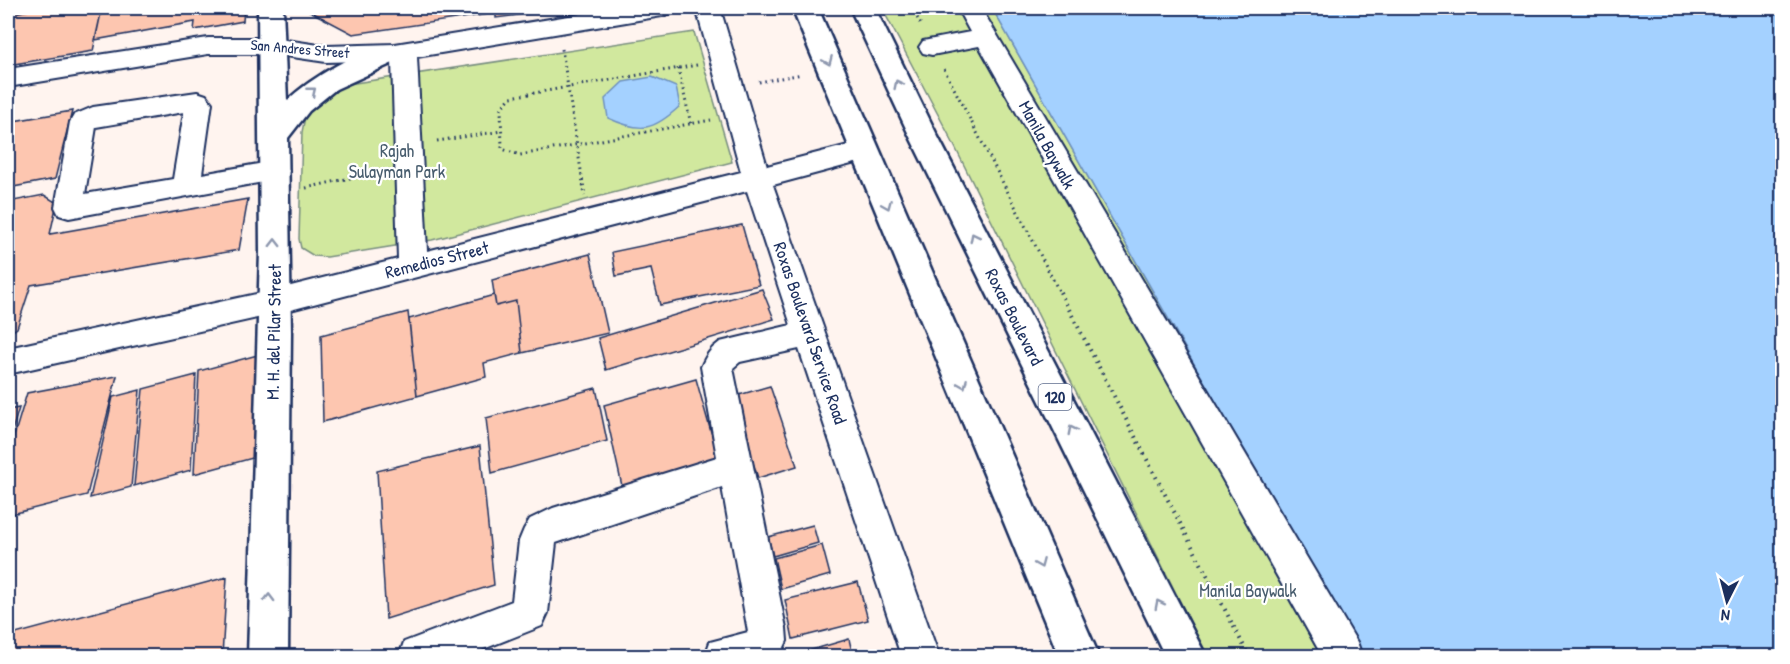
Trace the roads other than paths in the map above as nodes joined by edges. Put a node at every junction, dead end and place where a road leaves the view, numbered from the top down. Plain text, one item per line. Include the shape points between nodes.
1 (270, 8) edge
2 (663, 8) edge
3 (708, 8) edge
4 (805, 8) edge
5 (862, 8) edge
6 (969, 8) edge
7 (986, 37) junction
8 (272, 46) junction
9 (932, 47) dead end
10 (399, 51) junction
11 (8, 78) edge
12 (275, 136) junction
13 (864, 151) junction
14 (756, 177) junction
15 (275, 183) junction
16 (186, 187) junction
17 (413, 266) junction
18 (275, 302) junction
19 (810, 334) junction
20 (8, 361) edge
21 (736, 467) junction
22 (268, 657) edge
23 (418, 657) edge
24 (724, 657) edge
25 (920, 657) edge
26 (1079, 657) edge
27 (1186, 657) edge
28 (1343, 657) edge

1 - 8 main road, M. H. del Pilar Street
2 - 10 street, San Andres Street
3 - 14 street, Roxas Boulevard Service Road
4 -> 13 main road
27 -> 5 main road, Roxas Boulevard / 120
6 - 7 street, Manila Baywalk
7 - 9 street
7 - 28 street, Manila Baywalk
8 - 10 street, San Andres Street via 326,54
8 - 11 street, San Andres Street via 208,46
8 - 12 main road, M. H. del Pilar Street
12 -> 10 main road via 290,112 322,84
10 - 17 street
12 - 15 main road, M. H. del Pilar Street
13 - 14 street, Remedios Street
13 -> 26 main road
14 - 17 street, Remedios Street
14 - 19 street, Roxas Boulevard Service Road
15 - 16 street
18 -> 15 main road, M. H. del Pilar Street
16 - 16 street via 69,207 83,122 93,116 197,101
17 - 18 street, Remedios Street
18 - 20 street, Remedios Street
22 -> 18 main road, M. H. del Pilar Street
19 - 21 street via 760,343 731,351 722,358 717,367
19 - 25 street, Roxas Boulevard Service Road
21 - 23 street via 553,525 537,541 529,613
21 - 24 street via 768,640 762,648

